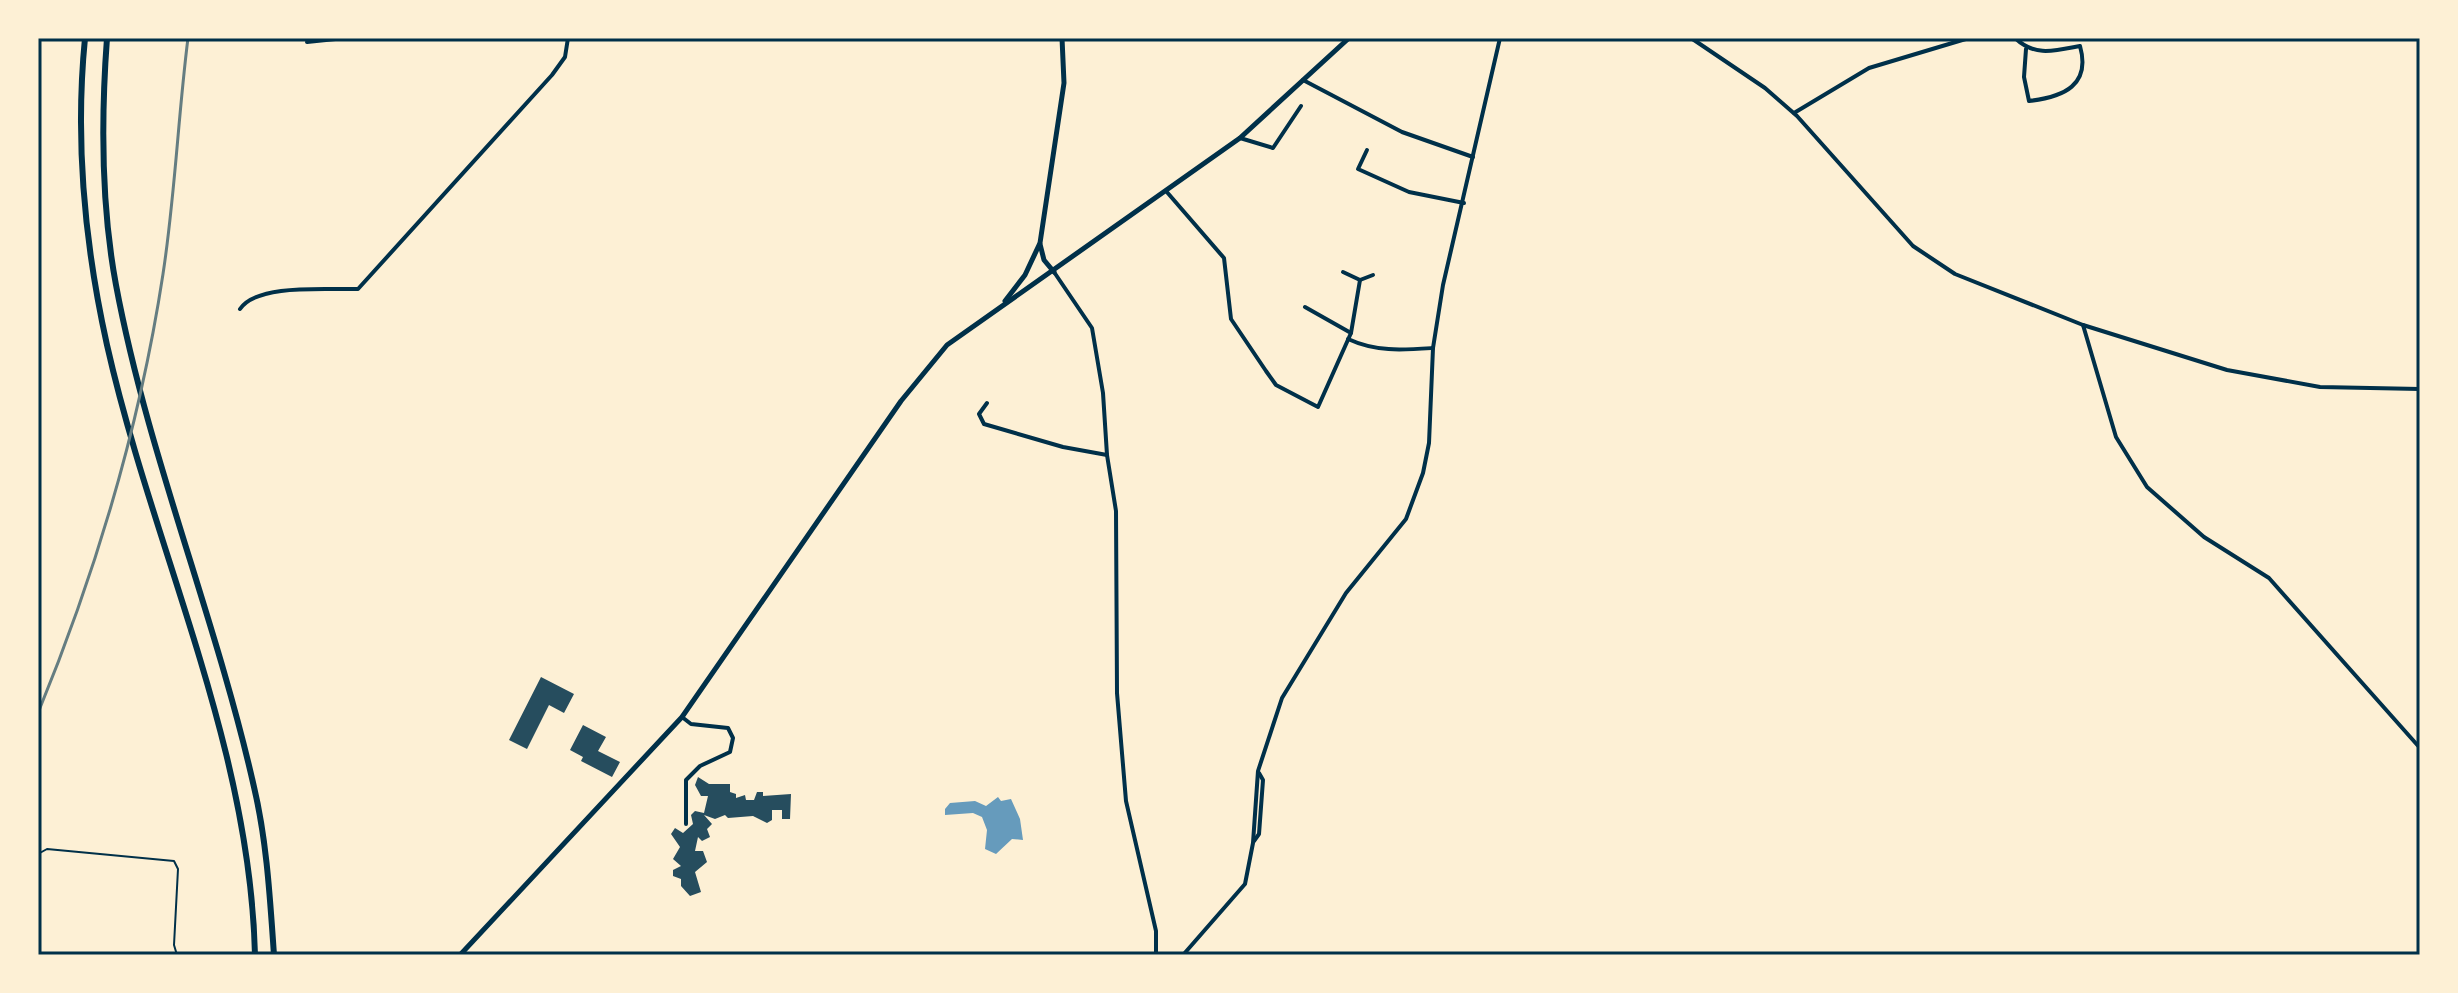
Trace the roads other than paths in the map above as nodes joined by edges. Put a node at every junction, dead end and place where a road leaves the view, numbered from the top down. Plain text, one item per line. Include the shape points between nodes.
1 (85, 38) edge
2 (107, 38) edge
3 (345, 38) edge
4 (568, 38) edge
5 (1062, 38) edge
6 (1349, 38) edge
7 (1500, 38) edge
8 (1691, 38) edge
9 (1969, 38) edge
10 (2015, 38) edge
11 (322, 40) edge
12 (307, 42) dead end
13 (2026, 49) junction
14 (1303, 80) junction
15 (1301, 106) dead end
16 (1794, 113) junction
17 (1240, 138) junction
18 (1367, 150) dead end
19 (1473, 157) junction
20 (1166, 191) junction
21 (1464, 203) junction
22 (1040, 243) junction
23 (1054, 272) junction
24 (1343, 272) dead end
25 (1373, 275) dead end
26 (1360, 280) junction
27 (1001, 306) junction
28 (1305, 307) dead end
29 (240, 309) dead end
30 (2083, 325) junction
31 (1349, 336) junction
32 (1433, 348) junction
33 (2420, 389) edge
34 (987, 403) dead end
35 (1107, 455) junction
36 (682, 717) junction
37 (2420, 748) edge
38 (686, 824) dead end
39 (38, 854) edge
40 (177, 955) edge
41 (255, 955) edge
42 (274, 955) edge
43 (460, 955) edge
44 (1156, 955) edge
45 (1183, 955) edge

1 - 41 highway via 81,92 88,222 107,345 236,795
2 - 42 highway via 105,172 115,282 155,445 206,603 254,787 266,849
3 - 11 street
4 - 29 street via 565,57 552,75 358,289 274,292 254,296
5 - 22 main road via 1064,83
6 - 14 main road
7 - 19 street
8 - 16 street
9 - 16 street via 1869,68
10 - 13 street
11 - 12 street
13 - 13 street via 2080,46 2082,74 2062,94 2029,101
14 - 17 main road
14 - 19 street via 1402,132
15 - 17 street via 1273,148
16 - 30 street via 1913,246 1955,274
17 - 20 main road
18 - 21 street via 1358,169 1409,192
19 - 21 street
20 - 23 main road
20 - 31 street via 1224,258 1231,319 1276,385 1318,407
21 - 32 street
22 - 23 main road
22 - 27 main road via 1025,275
23 - 27 main road
23 - 35 street via 1092,328
24 - 26 street
25 - 26 street
26 - 31 street
27 - 36 main road via 947,345 901,401
28 - 31 street
30 - 33 street via 2227,370 2320,387
30 - 37 street via 2116,437 2147,487 2204,537 2269,578
31 - 32 street via 1367,348
32 - 45 street via 1429,443 1406,519 1346,593 1282,698 1258,771 1245,884
34 - 35 street via 979,414 984,424
35 - 44 street via 1116,511 1117,693 1126,801 1156,931
36 - 38 street via 691,724 728,728 733,738 730,752 700,766 686,780
36 - 43 main road
39 - 40 lane via 47,849 174,861

